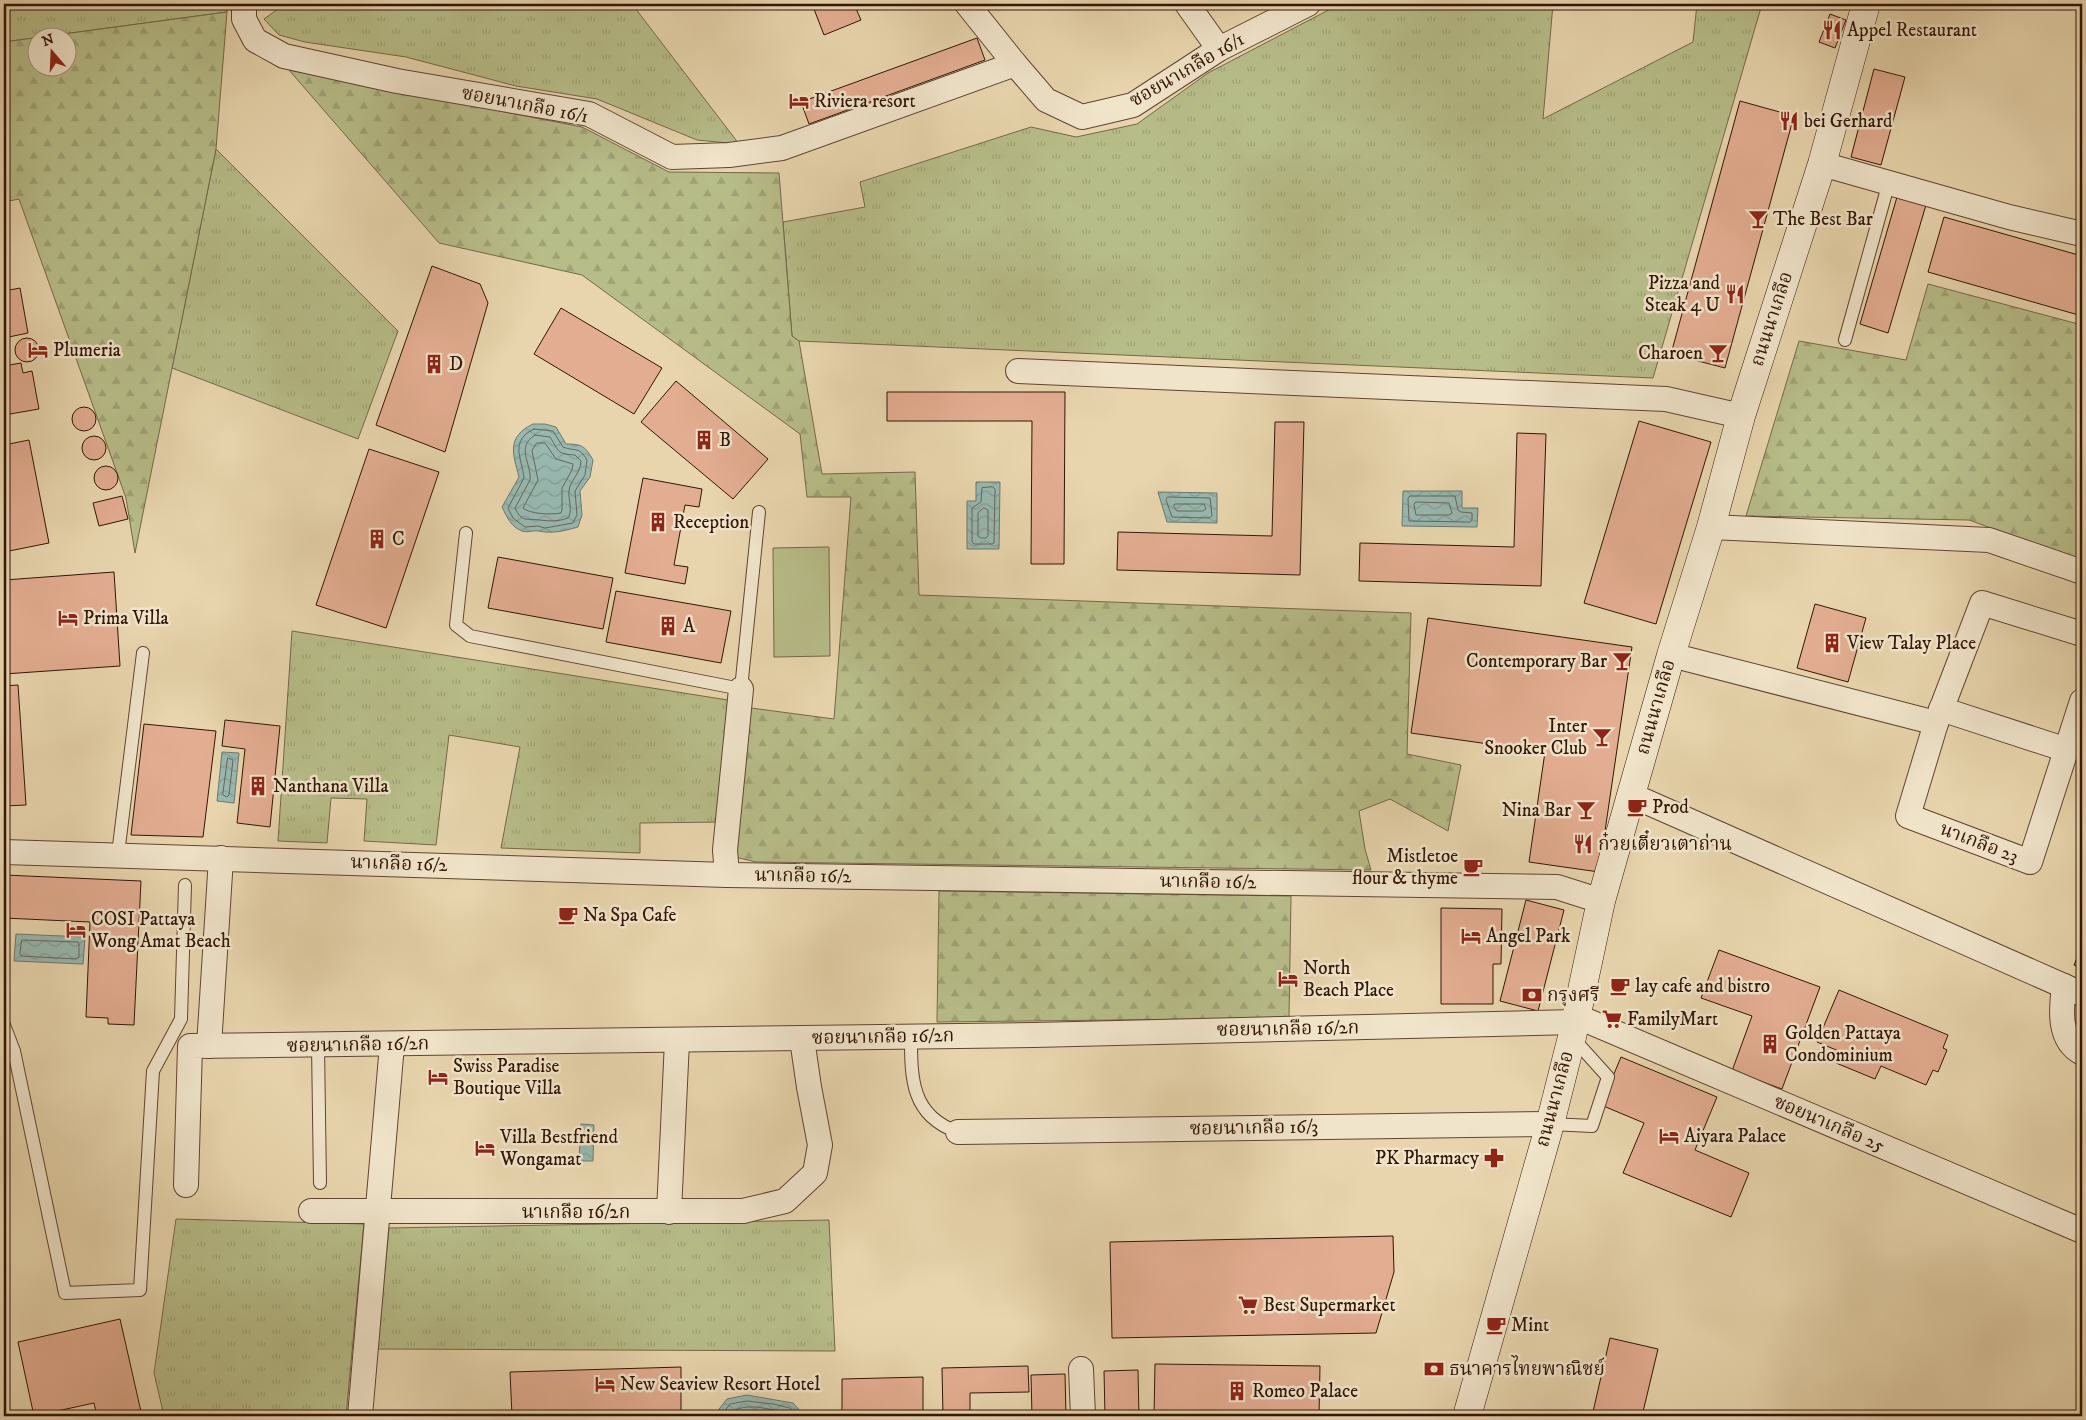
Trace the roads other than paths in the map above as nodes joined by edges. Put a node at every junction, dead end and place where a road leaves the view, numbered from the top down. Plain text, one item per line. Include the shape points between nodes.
1 (244, 4) edge
2 (967, 4) edge
3 (1187, 4) edge
4 (1308, 4) edge
5 (1866, 4) edge
6 (1219, 49) junction
7 (1015, 64) junction
8 (1822, 164) junction
9 (1889, 182) junction
10 (2082, 234) edge
11 (1845, 340) dead end
12 (1018, 371) dead end
13 (1740, 416) junction
14 (759, 512) dead end
15 (1711, 526) junction
16 (466, 533) dead end
17 (2082, 572) edge
18 (2082, 634) edge
19 (143, 653) dead end
20 (1671, 655) junction
21 (741, 689) junction
22 (2082, 701) edge
23 (1939, 716) junction
24 (2068, 750) junction
25 (1631, 795) junction
26 (4, 852) edge
27 (118, 854) junction
28 (221, 858) junction
29 (727, 875) junction
30 (185, 885) dead end
31 (1601, 901) junction
32 (2073, 990) edge
33 (4, 1025) edge
34 (1574, 1025) junction
35 (911, 1037) junction
36 (802, 1038) junction
37 (677, 1040) junction
38 (318, 1045) junction
39 (392, 1045) junction
40 (200, 1046) junction
41 (2082, 1053) edge
42 (1550, 1124) junction
43 (958, 1132) joint
44 (320, 1183) dead end
45 (186, 1185) dead end
46 (311, 1211) dead end
47 (377, 1212) junction
48 (669, 1212) junction
49 (2082, 1231) edge
50 (1081, 1369) dead end
51 (360, 1416) edge
52 (1083, 1416) edge
53 (1467, 1416) edge

1 - 7 street, ซอยนาเกลือ 16/1 via 244,19 255,40 284,56 397,81 589,114 672,156 728,156 782,148
2 - 7 street
3 - 6 street
4 - 6 street, ซอยนาเกลือ 16/1
5 - 8 street, ถนนนาเกลือ
6 - 7 street, ซอยนาเกลือ 16/1 via 1134,105 1082,117 1046,100
8 - 9 street
8 - 13 street, ถนนนาเกลือ
9 - 10 street via 2009,217
9 - 11 lane
12 - 13 street via 1666,399
13 - 15 street, ถนนนาเกลือ
14 - 21 lane
15 - 17 street via 1989,540
15 - 20 street, ถนนนาเกลือ
16 - 21 lane via 456,625 470,636
18 - 23 street, นาเกลือ 23 via 1982,603
19 - 27 lane
20 - 23 street
20 - 25 street, ถนนนาเกลือ
21 - 29 street via 725,850
22 - 24 street, นาเกลือ 23
23 - 24 street
23 - 24 street, นาเกลือ 23 via 1908,816 2030,862
25 - 31 street, ถนนนาเกลือ
25 - 32 street
26 - 27 street, นาเกลือ 16/2
27 - 28 street, นาเกลือ 16/2
28 - 29 street, นาเกลือ 16/2
28 - 40 street
29 - 31 street, นาเกลือ 16/2 via 1557,887
30 - 33 lane via 181,1020 153,1071 140,1290 65,1293 14,1051
31 - 34 street, ถนนนาเกลือ
32 - 41 street via 2060,1013 2062,1027 2076,1050
34 - 35 street, ซอยนาเกลือ 16/2ก
34 - 42 street, ถนนนาเกลือ
34 - 42 lane via 1608,1077 1592,1126
34 - 49 street, ซอยนาเกลือ 25
35 - 36 street, ซอยนาเกลือ 16/2ก
35 - 43 lane via 912,1081 919,1098 940,1124
36 - 37 street, ซอยนาเกลือ 16/2ก
36 - 48 street, นาเกลือ 16/2ก via 820,1146 815,1173 785,1201 760,1208
37 - 39 street, ซอยนาเกลือ 16/2ก
37 - 48 street
38 - 39 street, ซอยนาเกลือ 16/2ก
38 - 40 street, ซอยนาเกลือ 16/2ก
38 - 44 lane
39 - 47 street
40 - 45 street
42 - 43 street, ซอยนาเกลือ 16/3
42 - 53 street, ถนนนาเกลือ
46 - 47 street, นาเกลือ 16/2ก
47 - 48 street, นาเกลือ 16/2ก
47 - 51 street
50 - 52 street

